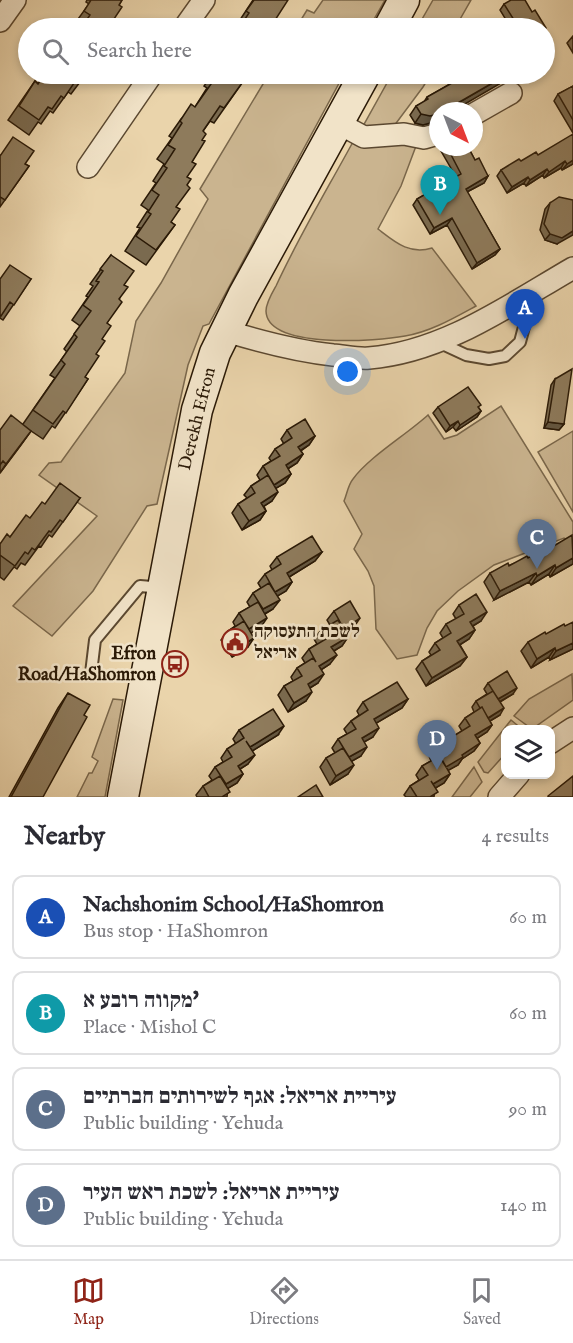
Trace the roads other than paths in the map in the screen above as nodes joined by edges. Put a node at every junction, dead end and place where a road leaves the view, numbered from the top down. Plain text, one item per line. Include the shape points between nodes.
1 (15, 0) edge
2 (204, 0) edge
3 (404, 0) edge
4 (191, 18) edge
5 (394, 18) edge
6 (0, 21) edge
7 (145, 84) edge
8 (359, 84) edge
9 (511, 93) dead end
10 (483, 109) edge
11 (338, 123) junction
12 (429, 137) edge
13 (88, 167) dead end
14 (573, 268) edge
15 (522, 298) junction
16 (226, 331) junction
17 (437, 342) junction
18 (163, 588) junction
19 (91, 673) dead end
20 (573, 728) edge
21 (555, 740) edge
22 (515, 779) edge
23 (123, 797) edge
24 (499, 797) edge

1 - 6 street
2 - 4 street
3 - 5 street
7 - 13 street
8 - 11 street, Derekh Efron
9 - 10 street
11 - 12 street via 364,137
11 - 16 street, Derekh Efron
14 - 15 street
15 - 17 street
15 - 17 lane via 525,323 520,342 505,356 489,359 466,355
16 - 17 street via 269,345 367,358 405,353
16 - 18 street, Derekh Efron via 197,410
18 - 19 lane via 140,586 111,618 94,640
18 - 23 street, Derekh Efron
20 - 21 street
22 - 24 street

